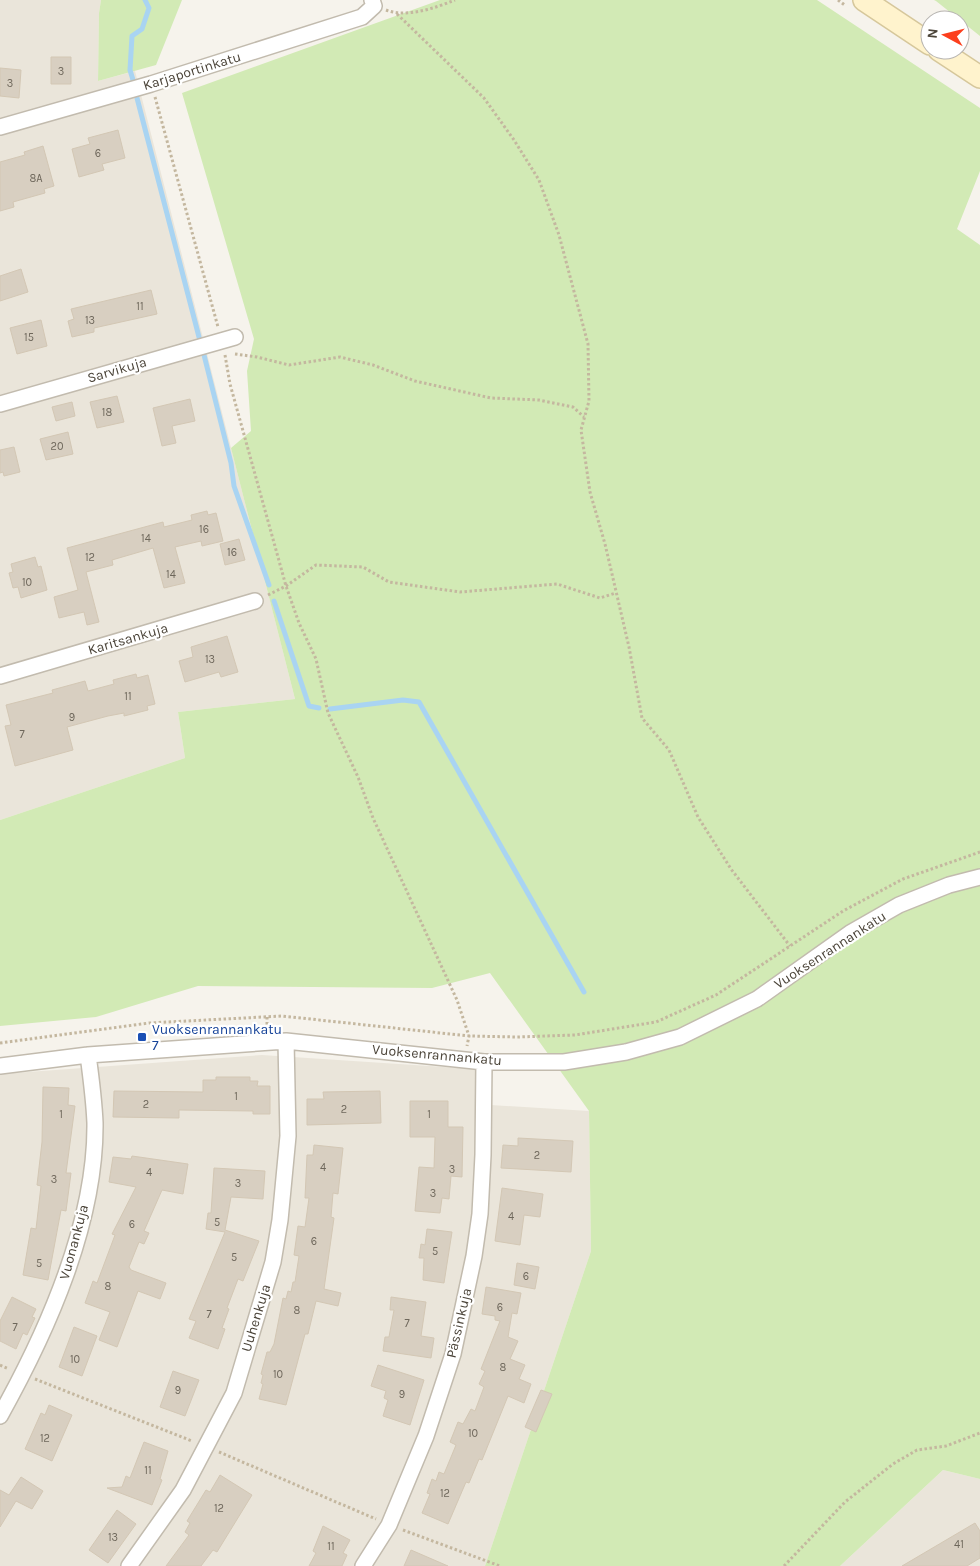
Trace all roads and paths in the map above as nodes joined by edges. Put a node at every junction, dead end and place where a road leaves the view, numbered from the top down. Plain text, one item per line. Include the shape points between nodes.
1 (455, 0) edge
2 (864, 0) edge
3 (373, 3) edge
4 (397, 14) junction
5 (920, 37) edge
6 (954, 60) edge
7 (980, 77) edge
8 (151, 84) junction
9 (0, 127) edge
10 (228, 339) joint
11 (0, 404) edge
12 (584, 417) junction
13 (286, 586) junction
14 (616, 593) junction
15 (255, 601) joint
16 (0, 676) edge
17 (980, 852) edge
18 (980, 877) edge
19 (790, 946) junction
20 (469, 1036) junction
21 (286, 1041) junction
22 (0, 1043) edge
23 (88, 1055) junction
24 (484, 1062) junction
25 (0, 1066) edge
26 (0, 1416) edge
27 (980, 1433) edge
28 (389, 1525) junction
29 (129, 1566) edge
30 (363, 1566) edge
31 (500, 1566) edge
32 (784, 1566) edge

1 - 4 path via 439,7
2 - 5 main road
3 - 4 path
3 - 8 street, Karjaportinkatu via 362,17
4 - 12 path via 484,98 539,180 559,235 588,344 588,401
6 - 7 main road
8 - 9 street, Karjaportinkatu
8 - 10 path
10 - 11 street, Sarvikuja
12 - 13 path via 573,407 539,400 491,398 415,381 340,357 289,365 224,353
12 - 14 path via 581,430 590,492
13 - 14 path via 316,566 363,567 389,582 460,592 557,584 600,598
13 - 15 path
13 - 20 path via 316,659 328,714 457,1000
14 - 19 path via 630,647 642,718 669,750 698,817 731,869
15 - 16 street, Karitsankuja
17 - 19 path via 903,879 843,911
18 - 24 street, Vuoksenrannankatu via 949,885 899,905 850,933 756,999 680,1037 626,1052 564,1062
19 - 20 path via 716,995 656,1022 575,1035
20 - 22 path via 282,1016 149,1023
21 - 23 street, Vuoksenrannankatu
21 - 24 street, Vuoksenrannankatu
21 - 29 street, Uuhenkuja via 288,1136 280,1220 270,1271 234,1393 183,1490
23 - 25 street, Vuoksenrannankatu
23 - 26 street, Vuonankuja via 95,1124 88,1192 60,1296
24 - 28 street, Pässinkuja via 480,1214 474,1256 453,1354 426,1436
27 - 32 path via 946,1446 917,1450 893,1464 845,1502
28 - 30 street, Pässinkuja
28 - 31 path

